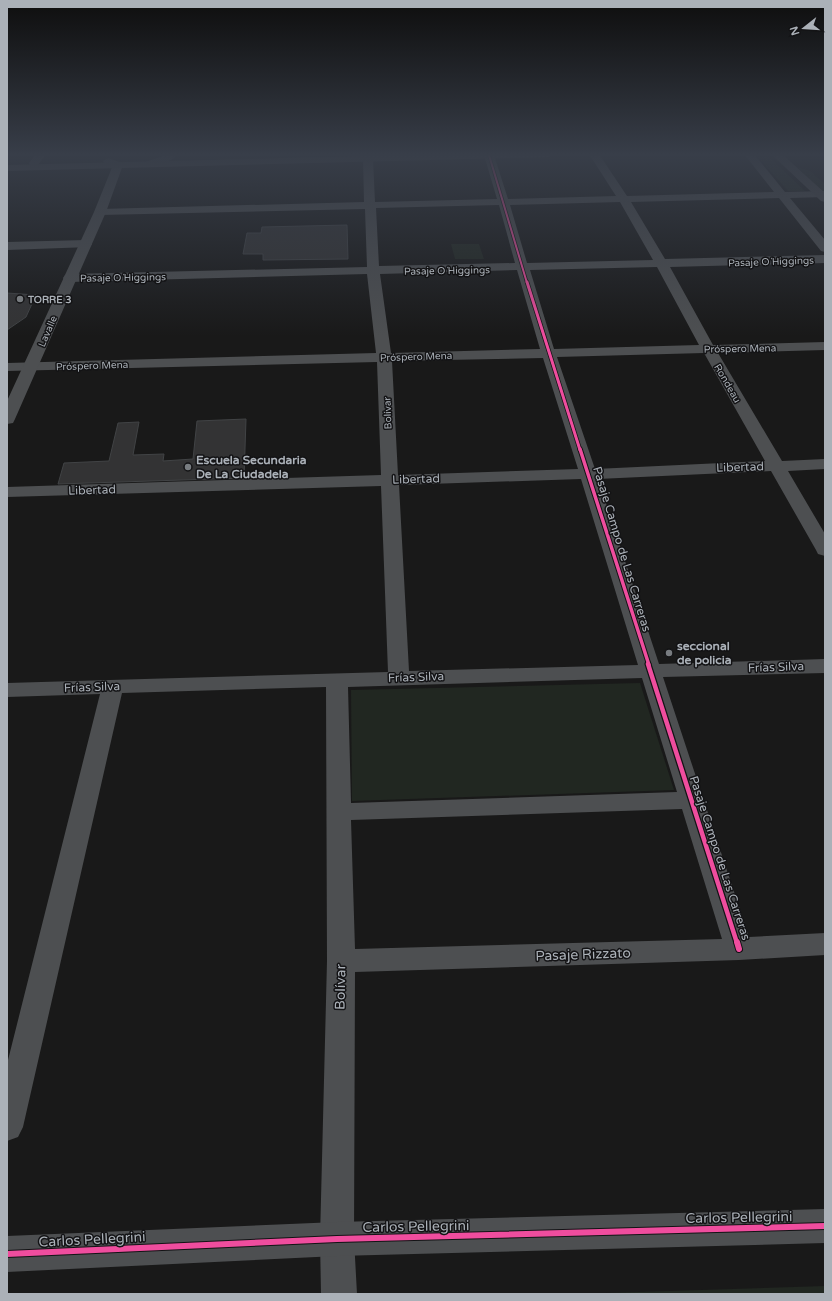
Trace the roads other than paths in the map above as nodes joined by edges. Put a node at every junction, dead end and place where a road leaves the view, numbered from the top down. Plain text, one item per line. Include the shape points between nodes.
1 (99, 215) edge
2 (370, 215) edge
3 (506, 215) edge
4 (633, 215) edge
5 (797, 215) edge
6 (86, 244) junction
7 (7, 246) edge
8 (825, 248) edge
9 (825, 259) edge
10 (662, 264) junction
11 (522, 268) junction
12 (373, 271) junction
13 (70, 278) junction
14 (825, 346) edge
15 (708, 348) junction
16 (548, 352) junction
17 (384, 356) junction
18 (32, 366) junction
19 (7, 367) edge
20 (7, 420) edge
21 (825, 464) edge
22 (777, 466) junction
23 (588, 474) junction
24 (389, 480) junction
25 (7, 492) edge
26 (825, 550) edge
27 (825, 666) edge
28 (650, 671) junction
29 (399, 677) junction
30 (337, 680) junction
31 (113, 686) junction
32 (7, 690) edge
33 (691, 800) junction
34 (339, 812) junction
35 (825, 944) edge
36 (739, 949) junction
37 (341, 961) junction
38 (7, 1127) edge
39 (825, 1226) edge
40 (337, 1238) junction
41 (7, 1254) edge
42 (339, 1294) edge

1 - 6 street, Lavalle
2 - 12 street, Bolívar
3 - 11 street, Pasaje Campo de Las Carreras
4 - 10 street, Rondeau
5 - 8 street
6 - 7 street
6 - 13 street, Lavalle
9 - 10 street, Pasaje O´Higgings
10 - 11 street, Pasaje O´Higgings
10 - 15 street, Rondeau
11 - 12 street, Pasaje O´Higgings
11 - 16 street, Pasaje Campo de Las Carreras
12 - 13 street, Pasaje O´Higgings
12 - 17 street, Bolívar
13 - 18 street, Lavalle
14 - 15 street, Próspero Mena
15 - 16 street, Próspero Mena
15 - 22 street, Rondeau
16 - 17 street, Próspero Mena
16 - 23 street, Pasaje Campo de Las Carreras
17 - 18 street, Próspero Mena
17 - 24 street, Bolívar
18 - 19 street, Próspero Mena
18 - 20 street, Lavalle
21 - 22 street, Libertad
22 - 23 street, Libertad
22 - 26 street, Rondeau
23 - 24 street, Libertad
23 - 28 street, Pasaje Campo de Las Carreras
24 - 25 street, Libertad
24 - 29 street, Bolívar
27 - 28 street, Frías Silva
28 - 29 street, Frías Silva
28 - 33 street, Pasaje Campo de Las Carreras
29 - 30 street, Frías Silva
30 - 31 street, Frías Silva
30 - 34 street, Bolívar
31 - 32 street, Frías Silva
31 - 38 street
33 - 34 street
33 - 36 street, Pasaje Campo de Las Carreras
34 - 37 street, Bolívar
35 - 36 street, Pasaje Rizzato
36 - 37 street, Pasaje Rizzato
37 - 40 street, Bolívar
39 - 40 street, Carlos Pellegrini
40 - 41 street, Carlos Pellegrini
40 - 42 street, Bolívar

